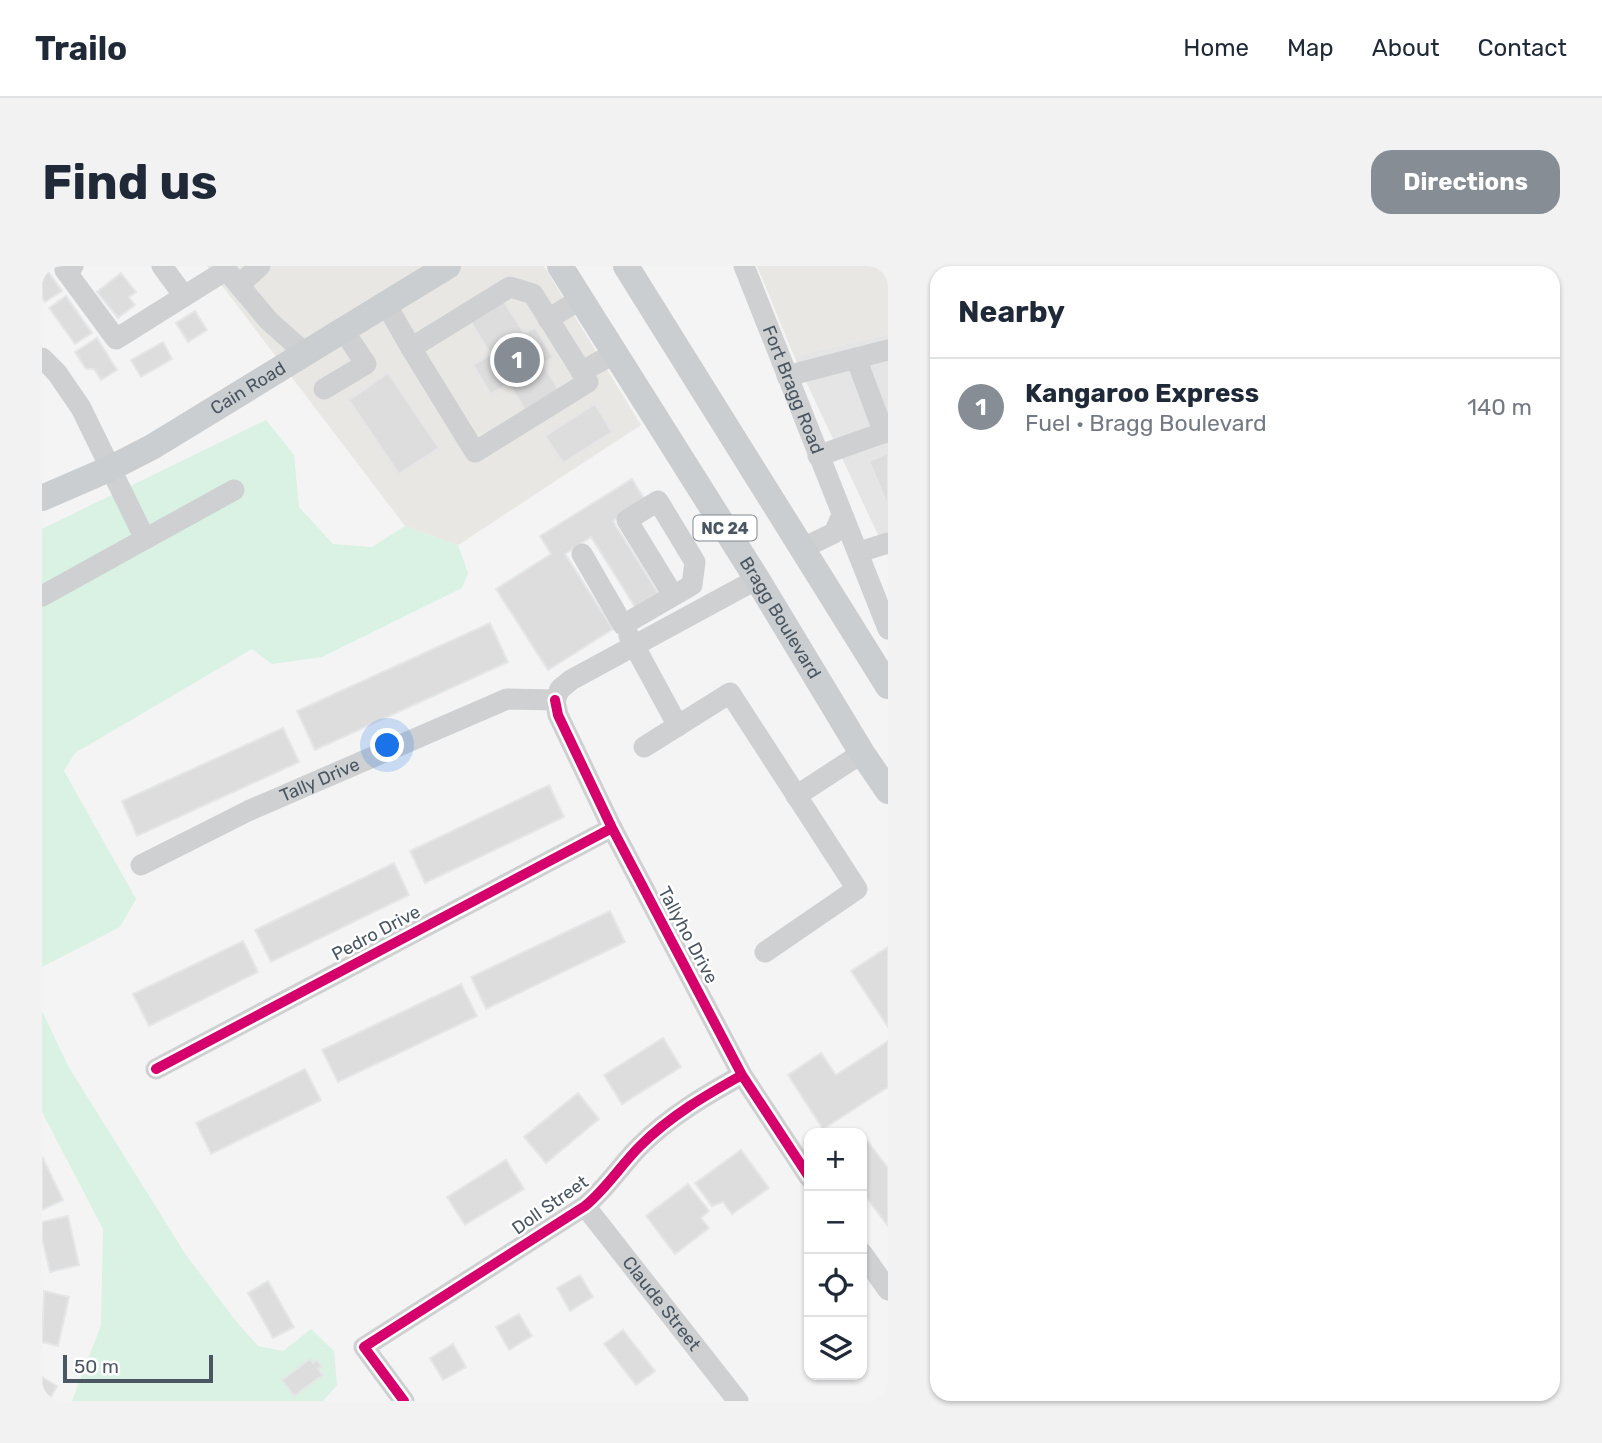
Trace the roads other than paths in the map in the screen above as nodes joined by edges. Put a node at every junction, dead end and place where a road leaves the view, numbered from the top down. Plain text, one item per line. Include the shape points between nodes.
1 (73, 266) edge
2 (162, 266) edge
3 (260, 266) edge
4 (448, 266) edge
5 (560, 266) edge
6 (626, 266) edge
7 (744, 266) edge
8 (229, 274) edge
9 (184, 296) junction
10 (581, 299) junction
11 (386, 304) junction
12 (548, 319) junction
13 (344, 330) junction
14 (411, 348) junction
15 (888, 350) edge
16 (305, 353) junction
17 (615, 353) junction
18 (42, 358) edge
19 (856, 358) junction
20 (581, 372) junction
21 (786, 376) junction
22 (324, 390) dead end
23 (886, 432) edge
24 (818, 456) junction
25 (109, 469) junction
26 (234, 490) dead end
27 (42, 498) edge
28 (842, 515) junction
29 (145, 539) junction
30 (888, 543) edge
31 (803, 548) junction
32 (859, 552) junction
33 (582, 554) dead end
34 (757, 579) junction
35 (42, 596) edge
36 (706, 607) junction
37 (623, 625) junction
38 (888, 629) edge
39 (635, 646) junction
40 (888, 686) edge
41 (555, 700) junction
42 (678, 726) junction
43 (644, 747) dead end
44 (862, 753) junction
45 (888, 791) edge
46 (796, 796) junction
47 (612, 828) junction
48 (141, 865) dead end
49 (765, 952) dead end
50 (156, 1069) dead end
51 (742, 1075) junction
52 (804, 1169) edge
53 (585, 1206) junction
54 (863, 1254) edge
55 (888, 1290) edge
56 (404, 1401) edge
57 (738, 1401) edge

1 - 9 street via 65,270 116,339
2 - 9 street
3 - 8 street
4 - 11 main road, Cain Road
5 - 10 main road, Bragg Boulevard / NC 24
6 - 31 main road, NC 24
7 - 21 street, Fort Bragg Road
8 - 9 street
8 - 16 street via 269,321
10 - 12 street
10 - 17 main road, Bragg Boulevard / NC 24
11 - 13 main road, Cain Road
11 - 14 street
12 - 14 street via 533,294 510,287
12 - 20 street
13 - 16 main road, Cain Road
13 - 22 street via 366,364
14 - 20 street via 475,452 588,382
15 - 19 street
16 - 25 main road, Cain Road
17 - 20 street
17 - 34 main road, Bragg Boulevard / NC 24
18 - 25 street via 81,408
19 - 21 street
19 - 23 street
21 - 24 street, Fort Bragg Road
23 - 24 street
24 - 28 street, Fort Bragg Road
25 - 27 main road, Cain Road
25 - 29 street
26 - 29 street
28 - 31 street via 834,533
28 - 32 street, Fort Bragg Road
29 - 35 street
30 - 32 street
31 - 40 main road, NC 24
32 - 38 street, Fort Bragg Road
33 - 37 street
34 - 36 street
34 - 44 main road, Bragg Boulevard / NC 24
36 - 37 street via 682,590
36 - 39 street
37 - 39 street
39 - 41 street via 571,680
39 - 42 street
41 - 47 street, Tallyho Drive
41 - 48 street, Tally Drive via 507,699 248,811
42 - 43 street
42 - 46 street via 730,692
44 - 45 main road, Bragg Boulevard / NC 24
44 - 46 street
46 - 49 street via 858,889
47 - 50 street, Pedro Drive
47 - 51 street, Tallyho Drive
51 - 52 street, Tallyho Drive
51 - 53 street, Doll Street via 673,1118 642,1144
53 - 56 street, Doll Street via 364,1347
53 - 57 street, Claude Street
54 - 55 street

